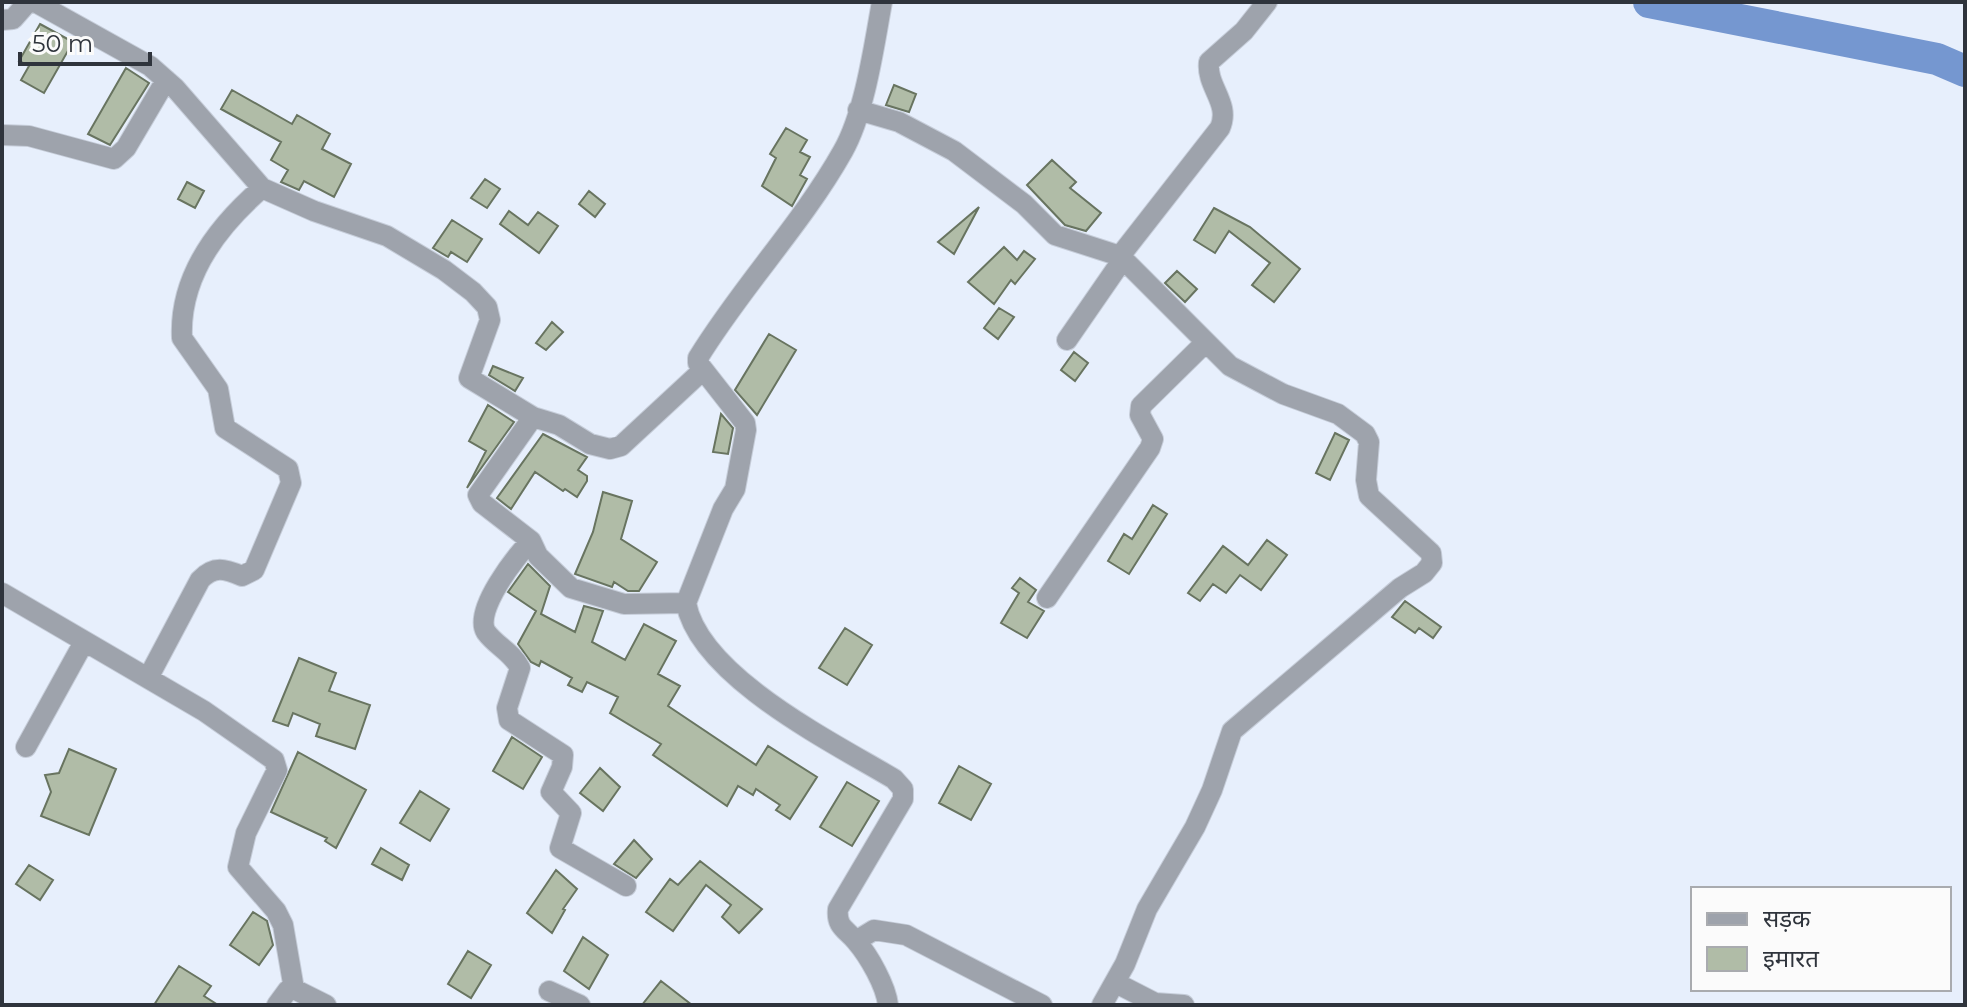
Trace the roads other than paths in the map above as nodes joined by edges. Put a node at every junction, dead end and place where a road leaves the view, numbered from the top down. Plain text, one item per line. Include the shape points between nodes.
1 (28, 2) edge
2 (35, 2) edge
3 (882, 2) edge
4 (1267, 2) edge
5 (2, 20) edge
6 (166, 80) junction
7 (858, 110) junction
8 (2, 135) edge
9 (262, 188) junction
10 (1122, 258) junction
11 (1067, 340) dead end
12 (1205, 343) junction
13 (703, 370) junction
14 (533, 417) junction
15 (531, 541) junction
16 (2, 593) edge
17 (1047, 598) dead end
18 (686, 603) junction
19 (84, 642) junction
20 (148, 678) junction
21 (26, 747) dead end
22 (626, 886) dead end
23 (856, 941) junction
24 (1116, 983) junction
25 (294, 989) junction
26 (549, 991) dead end
27 (277, 1005) edge
28 (326, 1005) edge
29 (580, 1005) edge
30 (888, 1005) edge
31 (1042, 1005) edge
32 (1102, 1005) edge
33 (1184, 1005) edge

1 - 5 street via 13,19
2 - 6 street via 131,54
3 - 7 street
4 - 10 street via 1209,62 1224,111 1220,128
6 - 8 street via 114,159 29,136
6 - 9 street
7 - 10 street via 899,122 954,151 1024,204 1055,235
7 - 13 street via 845,148 698,358
9 - 14 street via 387,236 473,292 487,307 490,320 469,378
9 - 20 street via 204,251 182,338 218,389 225,428 288,469 291,483 254,570 242,576 208,571
10 - 11 street
10 - 12 street
12 - 17 street via 1141,406 1140,415 1153,439 1150,448
12 - 24 street via 1251,378 1338,414 1365,434 1369,496 1428,548 1432,563 1232,731 1207,802 1147,909
13 - 14 street via 621,446 590,444
13 - 18 street via 746,430 735,489
14 - 15 street via 478,495
15 - 18 street via 538,556 571,588 624,604
15 - 22 street via 515,556 483,618 485,630 520,668 507,708 509,720 563,755 551,792 571,813 560,848
16 - 19 street
18 - 23 street via 704,639 747,686 903,789 897,811 838,909 838,924
19 - 20 street
19 - 21 street
20 - 25 street via 276,764 237,859 241,873 283,925
23 - 30 street
23 - 31 street via 874,930 906,935
24 - 32 street
24 - 33 street via 1155,1003
25 - 27 street
25 - 28 street
26 - 29 street

